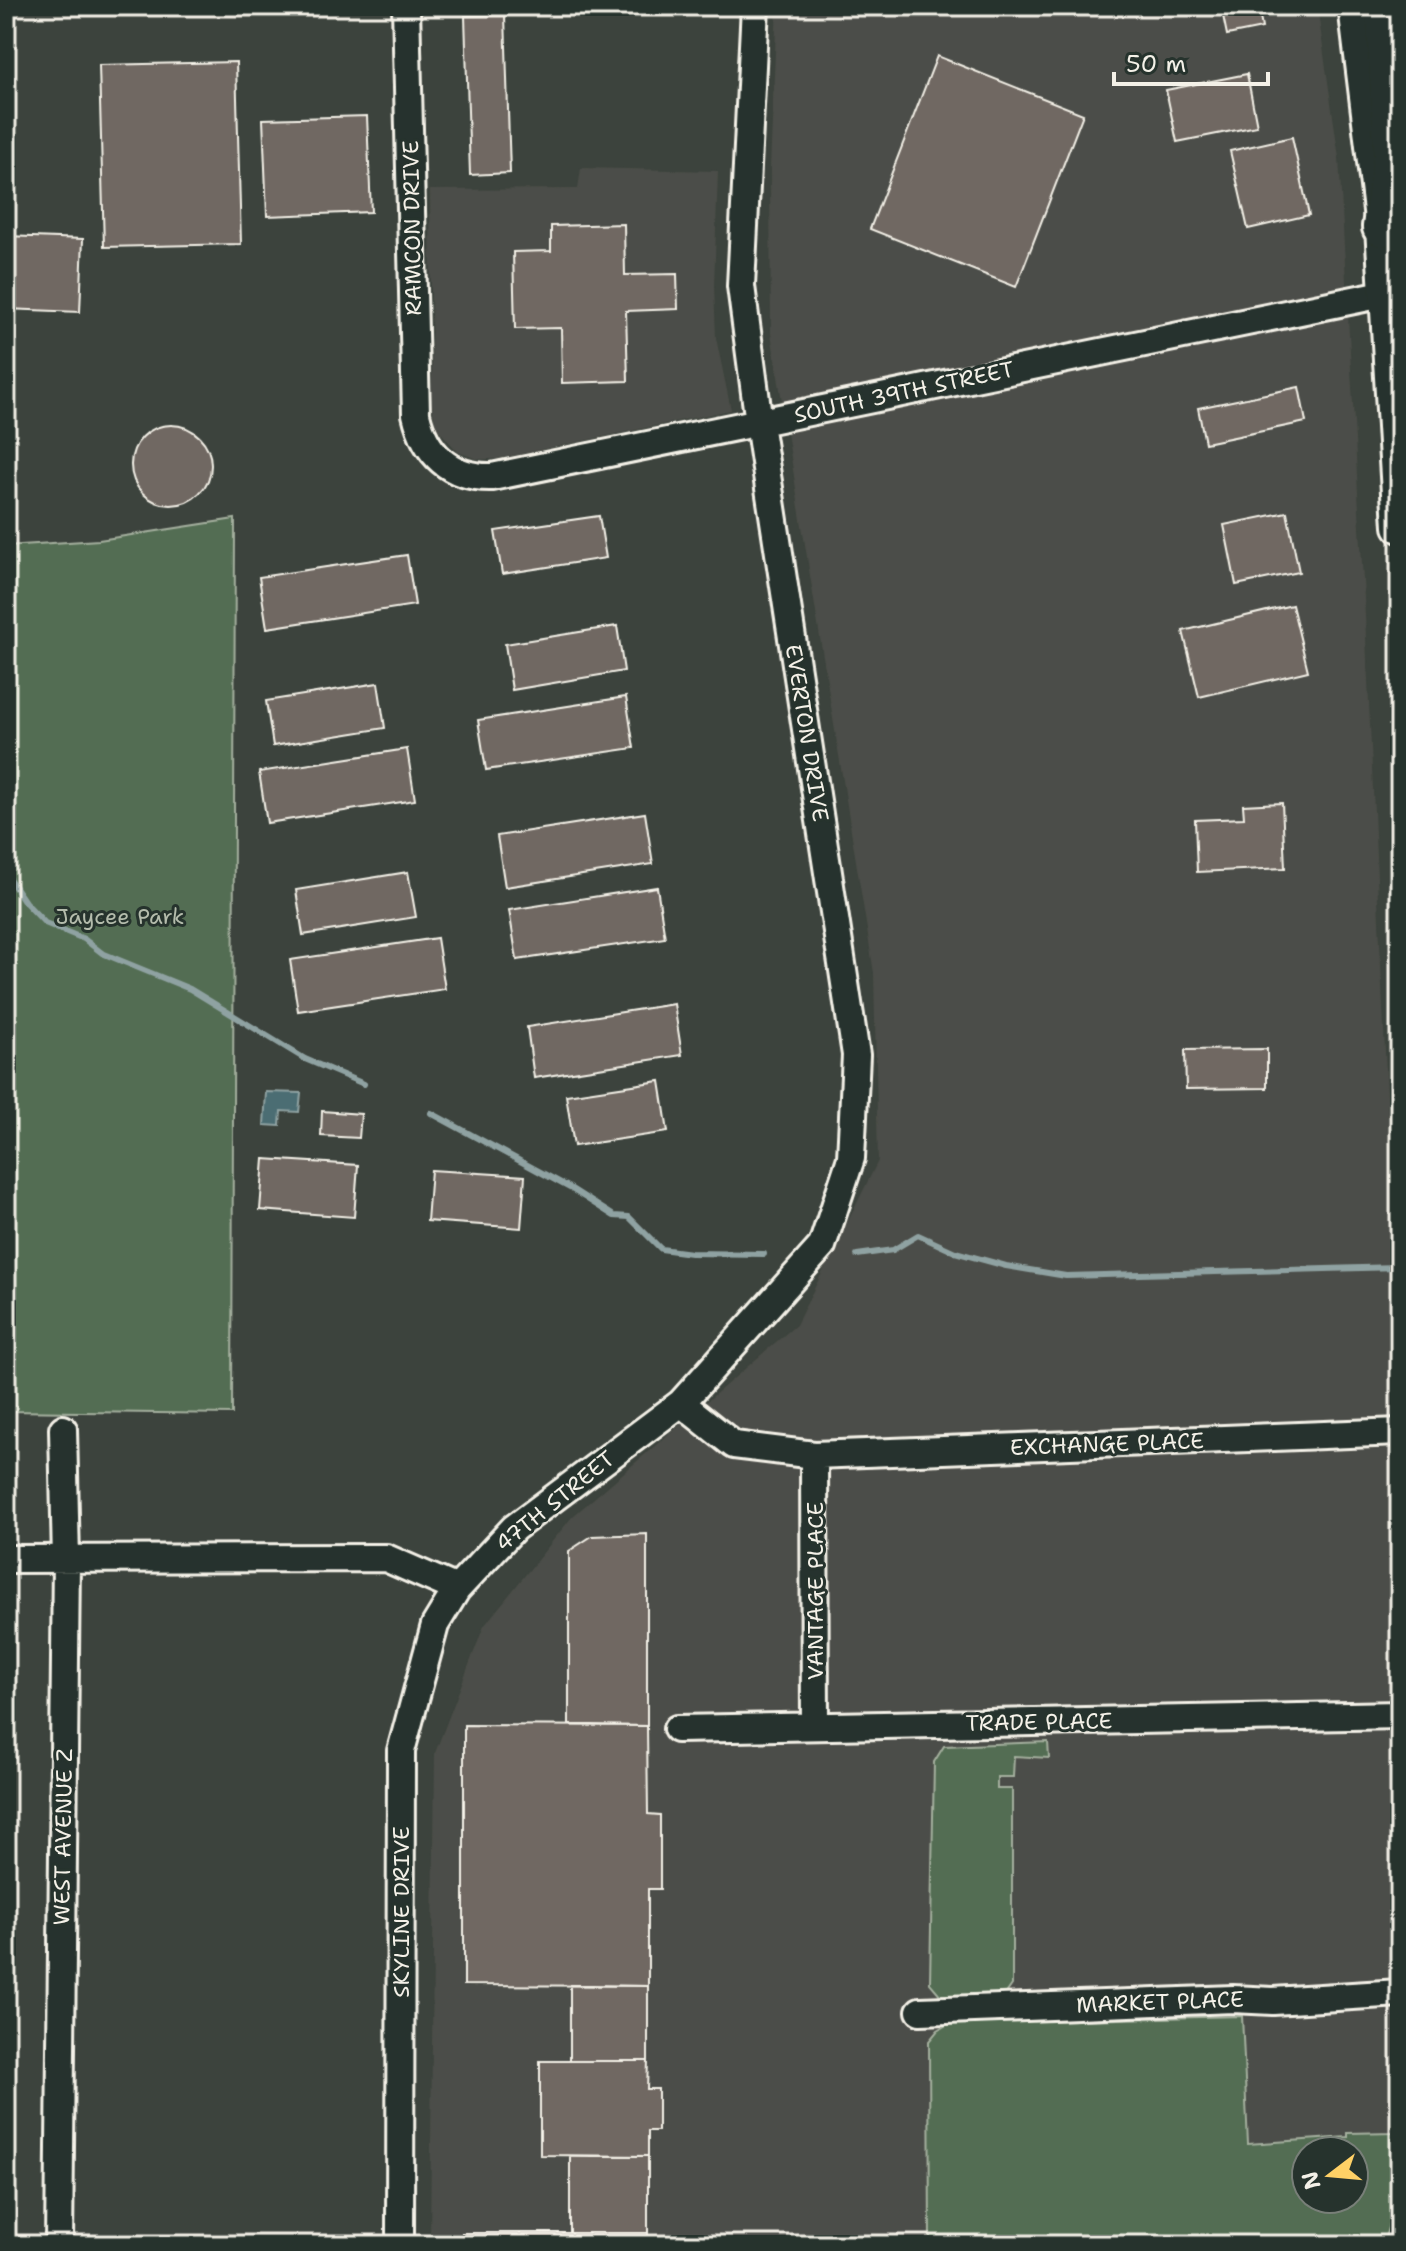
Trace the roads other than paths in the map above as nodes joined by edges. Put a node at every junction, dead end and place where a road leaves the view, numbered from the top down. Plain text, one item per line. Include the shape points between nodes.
1 (406, 6) edge
2 (755, 6) edge
3 (1355, 6) edge
4 (1385, 6) edge
5 (1382, 227) junction
6 (1388, 293) junction
7 (759, 423) junction
8 (428, 448) joint
9 (1400, 526) edge
10 (681, 1403) junction
11 (63, 1429) dead end
12 (1400, 1432) edge
13 (814, 1455) junction
14 (6, 1559) edge
15 (66, 1560) junction
16 (457, 1589) junction
17 (1400, 1715) edge
18 (815, 1726) junction
19 (677, 1729) dead end
20 (1400, 1993) edge
21 (920, 2011) dead end
22 (59, 2245) edge
23 (400, 2245) edge

1 - 8 street, RAMCON DRIVE via 416,414
2 - 7 street, EVERTON DRIVE via 741,286
3 - 5 main road
4 - 5 highway via 1393,152
5 - 6 main road
6 - 7 street, SOUTH 39TH STREET
6 - 9 main road
7 - 8 street, SOUTH 39TH STREET via 492,477 451,468
7 - 10 street, EVERTON DRIVE via 856,1055 851,1158 822,1246
10 - 13 street via 734,1445
10 - 16 street, 47TH STREET via 514,1528
11 - 15 street, WEST AVENUE Z
12 - 13 street, EXCHANGE PLACE
13 - 18 street, VANTAGE PLACE
14 - 15 street
15 - 16 street via 386,1558
15 - 22 street, WEST AVENUE Z
16 - 23 street, SKYLINE DRIVE via 435,1625 401,1751
17 - 18 street, TRADE PLACE
18 - 19 street, TRADE PLACE
20 - 21 street, MARKET PLACE

